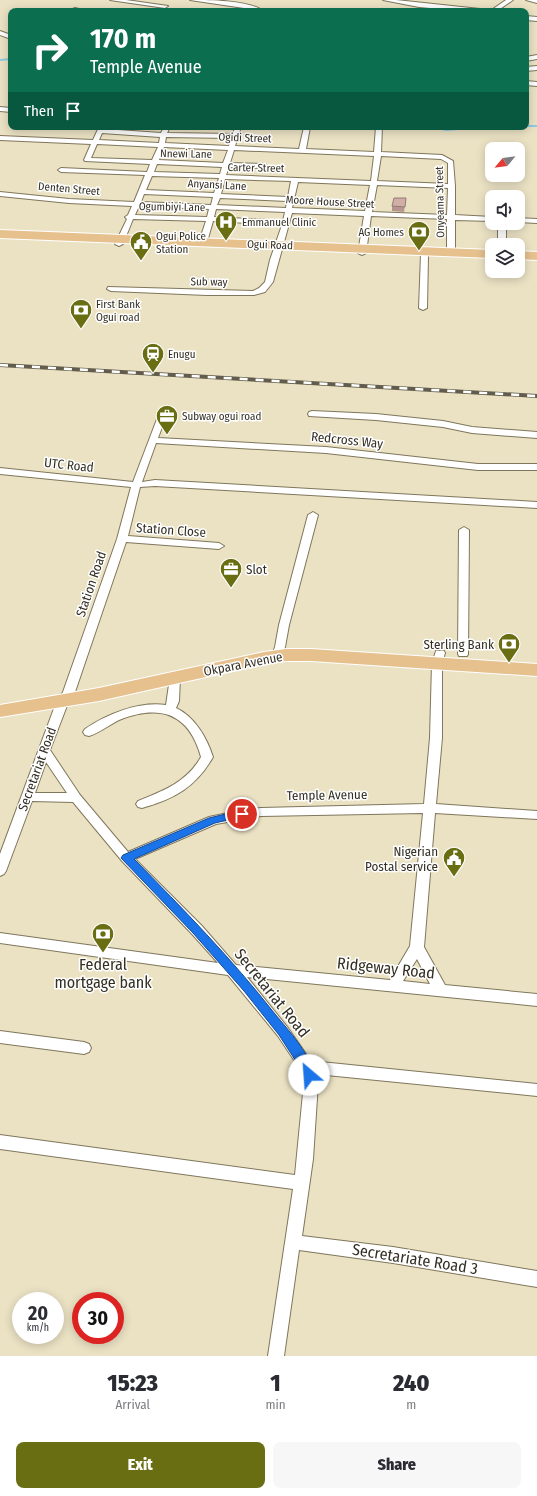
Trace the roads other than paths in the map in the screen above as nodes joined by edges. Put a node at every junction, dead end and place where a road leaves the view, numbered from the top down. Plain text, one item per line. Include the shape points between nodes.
1 (113, 0) edge
2 (193, 0) edge
3 (386, 0) edge
4 (510, 0) edge
5 (529, 0) edge
6 (537, 1) edge
7 (441, 2) dead end
8 (419, 5) junction
9 (430, 6) junction
10 (165, 7) edge
11 (250, 8) edge
12 (414, 8) edge
13 (450, 8) edge
14 (498, 8) edge
15 (100, 130) edge
16 (111, 130) edge
17 (166, 130) edge
18 (237, 130) edge
19 (306, 130) edge
20 (379, 130) edge
21 (163, 135) junction
22 (235, 136) junction
23 (0, 138) edge
24 (94, 143) junction
25 (162, 145) junction
26 (232, 148) junction
27 (302, 151) junction
28 (378, 154) junction
29 (442, 157) joint
30 (87, 160) junction
31 (154, 163) junction
32 (226, 165) junction
33 (265, 166) dead end
34 (61, 170) dead end
35 (81, 171) junction
36 (150, 174) junction
37 (222, 177) junction
38 (295, 179) junction
39 (375, 183) junction
40 (452, 186) junction
41 (142, 192) junction
42 (0, 194) edge
43 (216, 197) junction
44 (291, 199) junction
45 (136, 204) junction
46 (167, 206) joint
47 (214, 207) junction
48 (289, 211) junction
49 (368, 214) junction
50 (129, 217) junction
51 (451, 217) junction
52 (210, 219) junction
53 (485, 219) edge
54 (525, 220) edge
55 (537, 221) edge
56 (286, 223) junction
57 (0, 234) edge
58 (0, 239) edge
59 (120, 241) junction
60 (203, 242) junction
61 (278, 248) junction
62 (362, 251) junction
63 (451, 252) junction
64 (485, 254) edge
65 (525, 255) edge
66 (424, 256) junction
67 (537, 256) edge
68 (485, 258) edge
69 (525, 259) edge
70 (537, 260) edge
71 (111, 289) dead end
72 (423, 308) dead end
73 (312, 414) dead end
74 (161, 419) dead end
75 (537, 435) edge
76 (153, 440) junction
77 (537, 467) edge
78 (0, 471) edge
79 (136, 485) junction
80 (537, 504) edge
81 (313, 515) dead end
82 (464, 530) dead end
83 (122, 539) junction
84 (219, 546) dead end
85 (278, 652) junction
86 (463, 654) junction
87 (439, 658) junction
88 (537, 659) edge
89 (537, 670) edge
90 (175, 678) junction
91 (66, 697) junction
92 (0, 700) edge
93 (170, 710) junction
94 (0, 711) edge
95 (89, 732) dead end
96 (44, 750) junction
97 (27, 797) junction
98 (76, 798) junction
99 (142, 804) dead end
100 (429, 808) junction
101 (537, 815) edge
102 (126, 858) junction
103 (0, 871) edge
104 (0, 938) edge
105 (417, 947) junction
106 (231, 970) junction
107 (394, 985) junction
108 (441, 991) junction
109 (537, 1000) edge
110 (0, 1038) edge
111 (84, 1048) dead end
112 (307, 1067) junction
113 (537, 1090) edge
114 (0, 1142) edge
115 (302, 1183) junction
116 (292, 1242) junction
117 (537, 1279) edge
118 (276, 1356) edge

1 - 10 street
2 - 11 street
3 - 8 street
4 - 14 street
5 - 6 street
7 - 9 street
8 - 9 street
8 - 12 street
9 - 13 street
15 - 24 street
16 - 21 street
17 - 21 street
18 - 22 street
19 - 27 street
20 - 28 street
21 - 22 street
21 - 25 street
22 - 26 street
23 - 24 street, Ogidi Street
24 - 25 street, Ogidi Street
24 - 30 street
25 - 26 street, Ogidi Street
25 - 31 street
26 - 27 street, Ogidi Street
26 - 32 street
27 - 28 street, Ogidi Street
28 - 29 street, Ogidi Street
28 - 39 street
29 - 40 street, Onyeama Street via 451,162
30 - 31 street, Nnewi Lane
30 - 35 street
31 - 32 street, Nnewi Lane
31 - 36 street
32 - 33 street, Nnewi Lane
32 - 37 street
34 - 35 street, Carter Street
35 - 36 street, Carter Street
36 - 37 street, Carter Street
36 - 41 street
37 - 38 street, Carter Street
37 - 43 street
38 - 39 street, Carter Street
38 - 44 street, Sub way
39 - 40 street, Carter Street
39 - 49 street
40 - 51 street, Onyeama Street
41 - 43 street, Anyansi Lane
41 - 45 street
42 - 45 street, Denten Street via 69,202
43 - 44 street, Anyansi Lane
43 - 47 street
44 - 48 street, Sub way
45 - 46 street, Denten Street
45 - 50 street
46 - 47 street, Moore House Street
47 - 48 street, Moore House Street
47 - 52 street
48 - 49 street, Moore House Street
48 - 56 street, Sub way
49 - 51 street, Moore House Street
49 - 62 street
50 - 52 street, Ogumbiyi Lane
50 - 59 street
51 - 53 street, Moore House Street
51 - 63 street, Onyeama Street
52 - 56 street, Ogumbiyi Lane
52 - 60 street
54 - 55 street
56 - 61 street, Sub way
57 - 59 main road, Ogui Road
58 - 59 main road, Ogui Road
59 - 60 main road, Ogui Road
59 - 61 main road, Ogui Road
60 - 61 main road, Ogui Road
61 - 62 main road, Ogui Road
61 - 71 street, Sub way via 269,282 262,290 254,293
62 - 63 main road, Ogui Road
62 - 66 main road, Ogui Road
63 - 64 main road, Ogui Road
65 - 67 main road
66 - 68 main road, Ogui Road
66 - 72 street
69 - 70 main road
73 - 75 street via 383,418 443,424 472,430
74 - 76 street, Station Road
76 - 77 street, Redcross Way via 326,450 478,467
76 - 79 street, Station Road
78 - 79 street, UTC Road
79 - 80 street, UTC Road via 169,484
79 - 83 street, Station Road
81 - 85 street
82 - 86 street
83 - 84 street, Station Close
83 - 91 street, Station Road
85 - 87 main road, Okpara Avenue
85 - 90 main road, Okpara Avenue
85 - 91 main road, Okpara Avenue
86 - 87 main road, Okpara Avenue
86 - 88 main road, Okpara Avenue
87 - 89 main road, Okpara Avenue
87 - 100 street via 436,738
90 - 91 main road, Okpara Avenue
90 - 93 street
91 - 92 main road, Okpara Avenue
91 - 94 main road, Okpara Avenue
91 - 96 street, Secretariat Road
93 - 95 street via 151,709 124,714 98,725
93 - 99 street via 190,725 198,735 207,757 196,776 186,784
96 - 97 street, Secretariat Road
96 - 98 street, Secretariat Road
97 - 98 street
97 - 103 street, Secretariat Road
98 - 102 street, Secretariat Road
100 - 101 street, Temple Avenue
100 - 102 street, Temple Avenue via 242,814 213,820
100 - 105 street
102 - 106 street, Secretariat Road
104 - 106 street, Ridgeway Road
105 - 107 street
105 - 108 street
106 - 107 street, Ridgeway Road
106 - 112 street, Secretariat Road via 278,1026
107 - 108 street, Ridgeway Road
108 - 109 street, Ridgeway Road
110 - 111 street
112 - 113 street
112 - 115 street, Secretariat Road via 311,1083
114 - 115 street
115 - 116 street, Secretariat Road
116 - 117 street, Secretariate Road 3 via 393,1255
116 - 118 street, Secretariat Road

